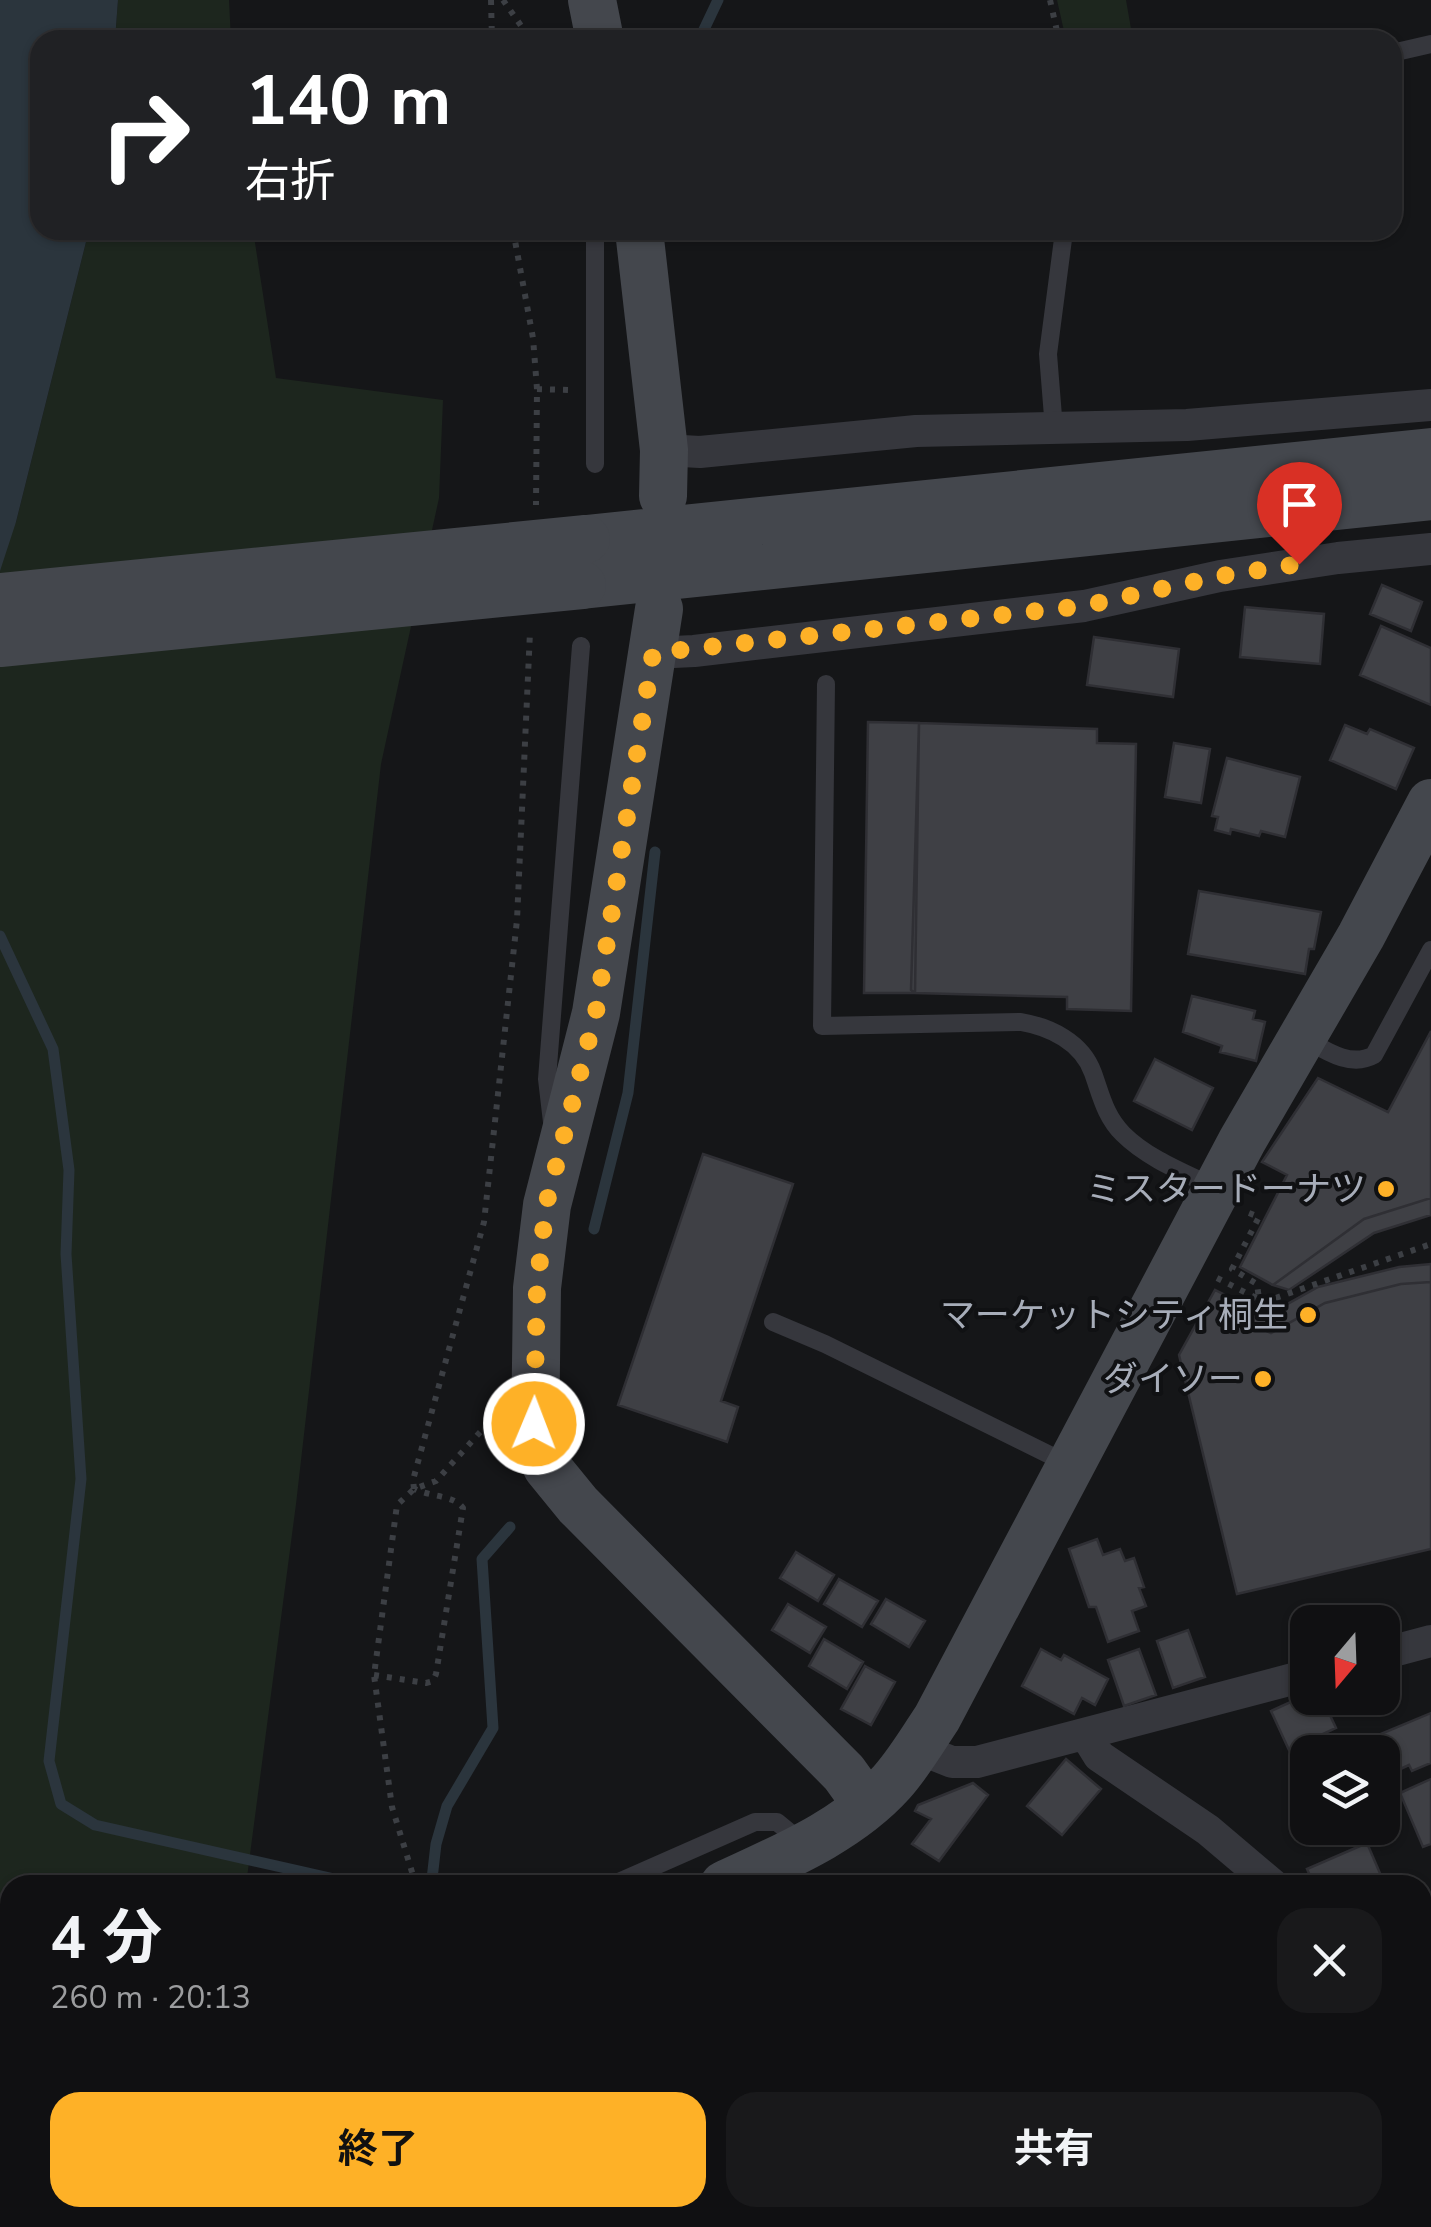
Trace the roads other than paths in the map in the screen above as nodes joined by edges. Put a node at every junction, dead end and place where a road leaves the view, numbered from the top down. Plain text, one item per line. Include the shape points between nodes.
1 (592, 0) edge
2 (598, 30) edge
3 (1431, 44) edge
4 (1402, 51) edge
5 (595, 240) edge
6 (640, 240) edge
7 (1062, 240) edge
8 (1431, 405) edge
9 (1054, 429) junction
10 (664, 450) junction
11 (1431, 452) edge
12 (594, 464) dead end
13 (663, 496) dead end
14 (1431, 496) edge
15 (1431, 549) edge
16 (584, 562) junction
17 (0, 597) edge
18 (656, 631) joint
19 (0, 643) edge
20 (581, 646) dead end
21 (826, 684) dead end
22 (1428, 816) edge
23 (1431, 950) edge
24 (1302, 1037) junction
25 (558, 1157) junction
26 (1229, 1207) junction
27 (773, 1322) dead end
28 (1071, 1466) junction
29 (1431, 1641) edge
30 (1400, 1649) edge
31 (1290, 1680) edge
32 (1086, 1735) junction
33 (917, 1748) junction
34 (867, 1805) junction
35 (805, 1846) junction
36 (635, 1875) edge
37 (745, 1875) edge
38 (1261, 1875) edge

1 - 2 street
3 - 4 lane
5 - 12 lane
6 - 10 street
7 - 9 lane via 1048,354
8 - 9 street
9 - 10 street
10 - 13 street
11 - 16 street
14 - 16 street
15 - 18 street via 1220,576 1084,606
16 - 17 street, bridge
16 - 19 street, bridge
18 - 25 street via 596,1012
20 - 25 lane via 547,1079
21 - 26 lane via 822,1026 1046,1026 1088,1062 1120,1131
22 - 24 street
23 - 24 lane via 1374,1055 1354,1061
24 - 26 street
25 - 34 street via 537,1288 534,1424 540,1453 578,1505 844,1772
26 - 28 street
27 - 28 lane
28 - 33 street
29 - 30 street
31 - 32 street
32 - 33 street via 977,1762 952,1762
32 - 38 street via 1099,1756
33 - 34 street
34 - 35 street
35 - 36 lane via 778,1822 756,1822
35 - 37 street

